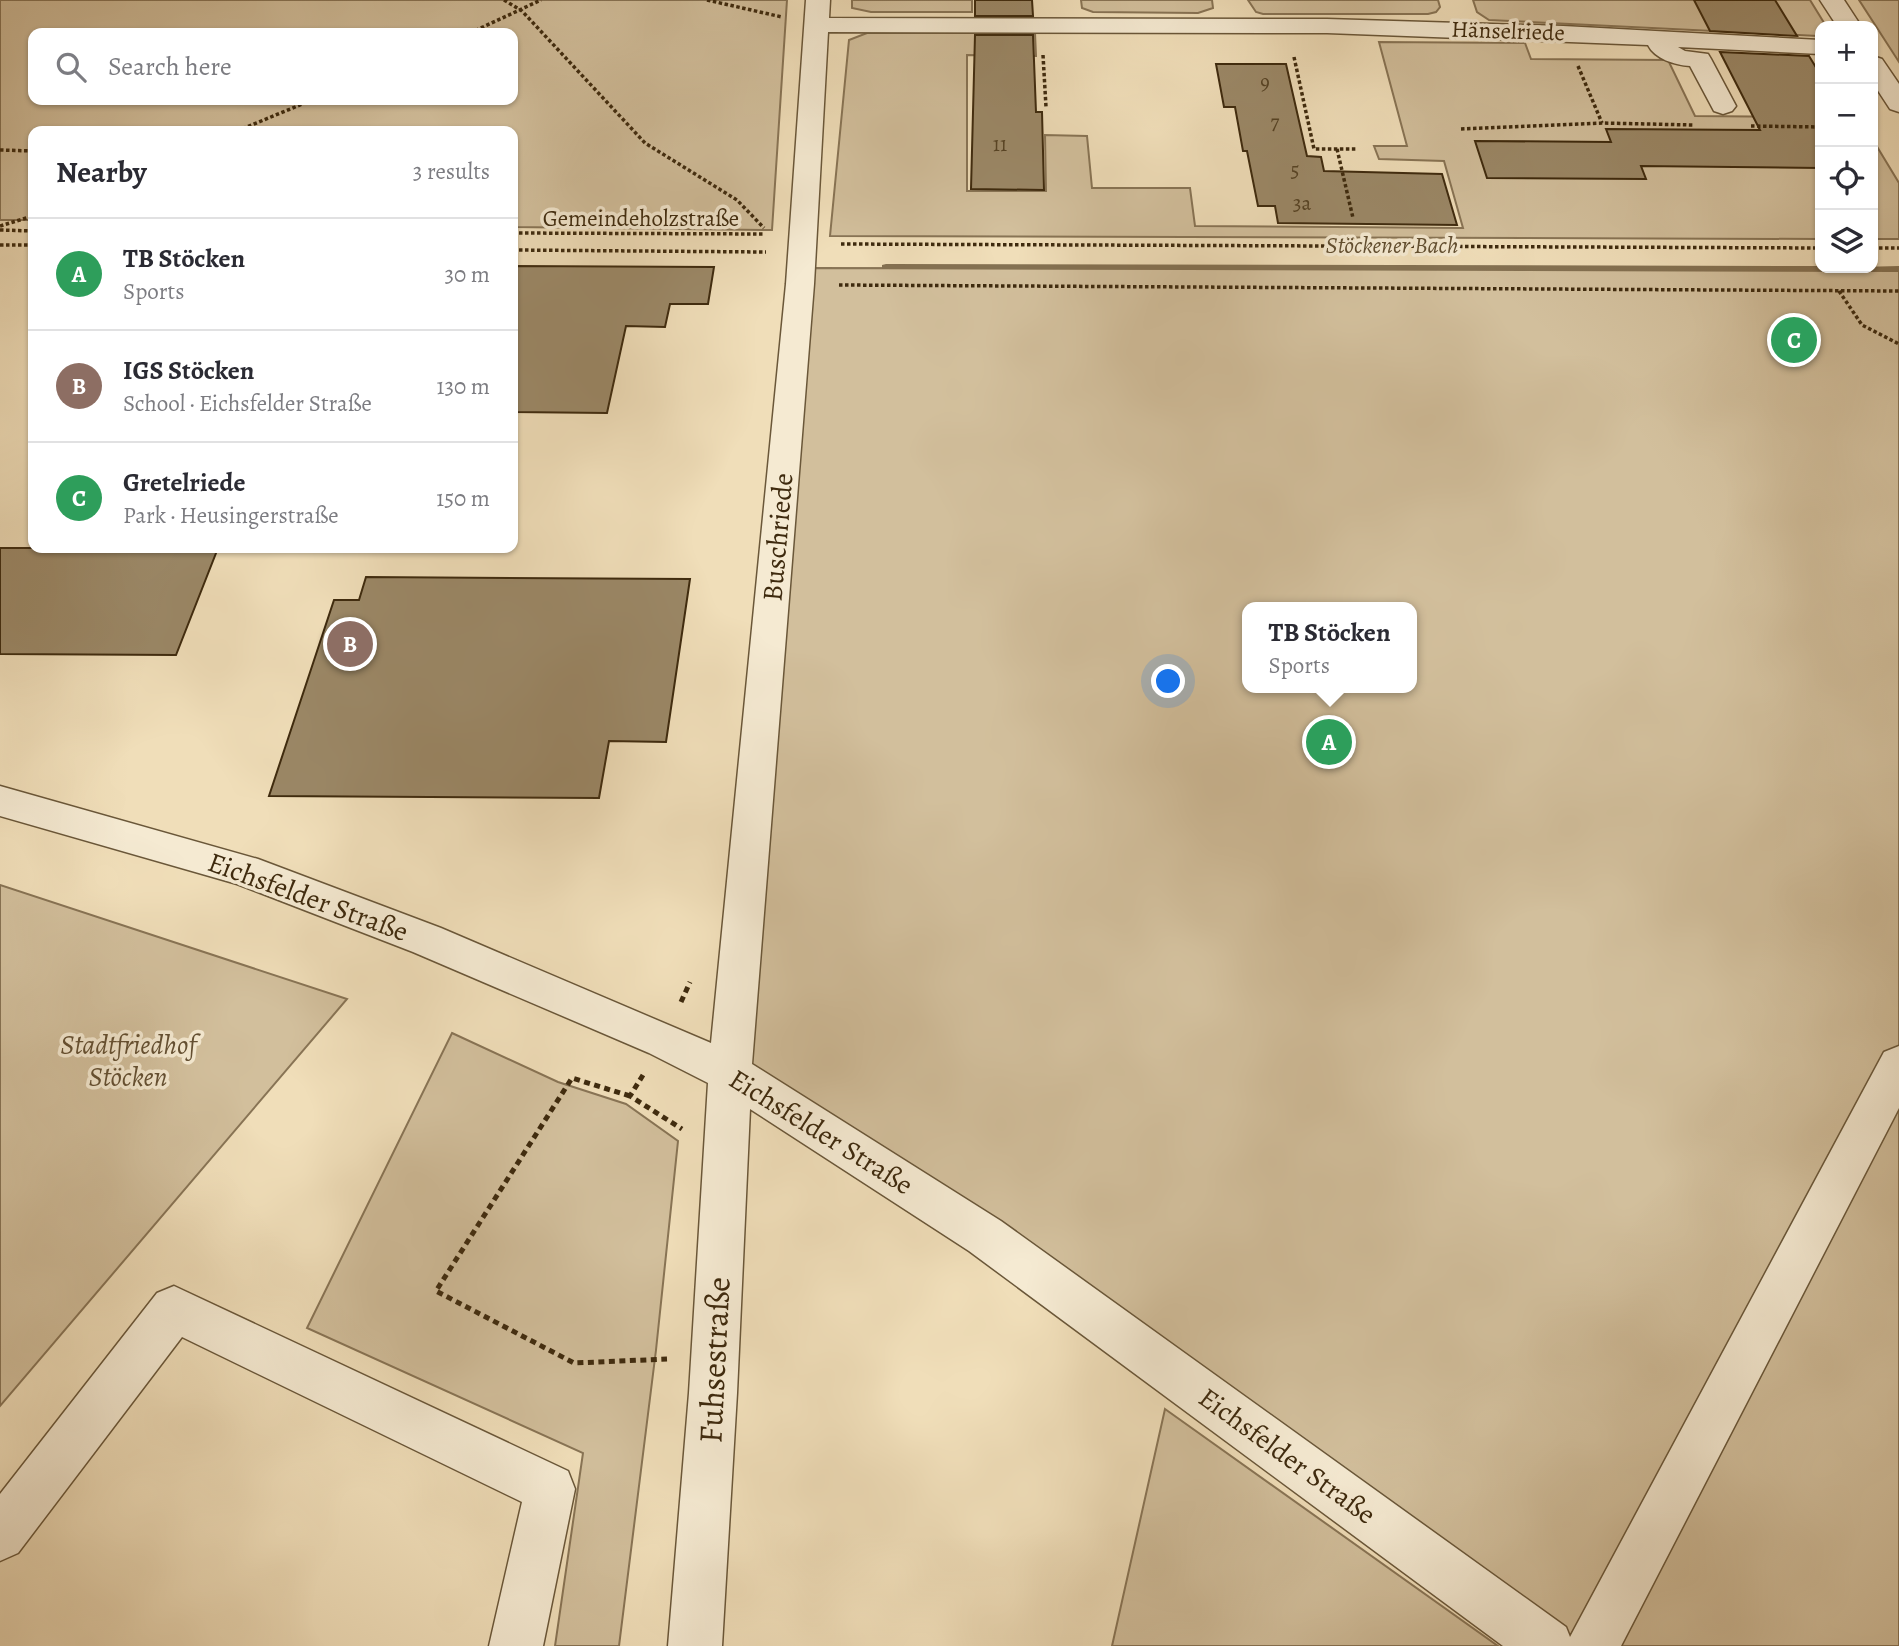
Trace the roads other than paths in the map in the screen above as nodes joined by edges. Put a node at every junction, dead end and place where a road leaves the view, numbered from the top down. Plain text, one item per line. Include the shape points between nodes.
1 (1068, 0) edge
2 (1223, 0) edge
3 (1832, 0) edge
4 (818, 12) edge
5 (1846, 21) edge
6 (1070, 25) junction
7 (1228, 26) junction
8 (1656, 38) junction
9 (1815, 47) edge
10 (1878, 72) edge
11 (1899, 104) edge
12 (1723, 106) dead end
13 (0, 800) edge
14 (1899, 1065) edge
15 (730, 1073) junction
16 (0, 1535) edge
17 (516, 1646) edge
18 (695, 1646) edge
19 (1547, 1646) edge
20 (1593, 1646) edge

1 - 6 street
2 - 7 street
3 - 5 street
4 - 6 street, Hänselriede
4 - 15 street, Buschriede via 800,284
6 - 7 street, Hänselriede
7 - 8 street, Hänselriede via 1457,19 1563,33
8 - 9 street, Hänselriede
8 - 12 street via 1661,48 1679,58 1699,59
10 - 11 street
13 - 15 street, Eichsfelder Straße via 244,870 427,940 664,1040
14 - 20 street
15 - 18 street, Fuhsestraße
15 - 19 street, Eichsfelder Straße via 985,1236
16 - 17 street via 174,1309 550,1489

